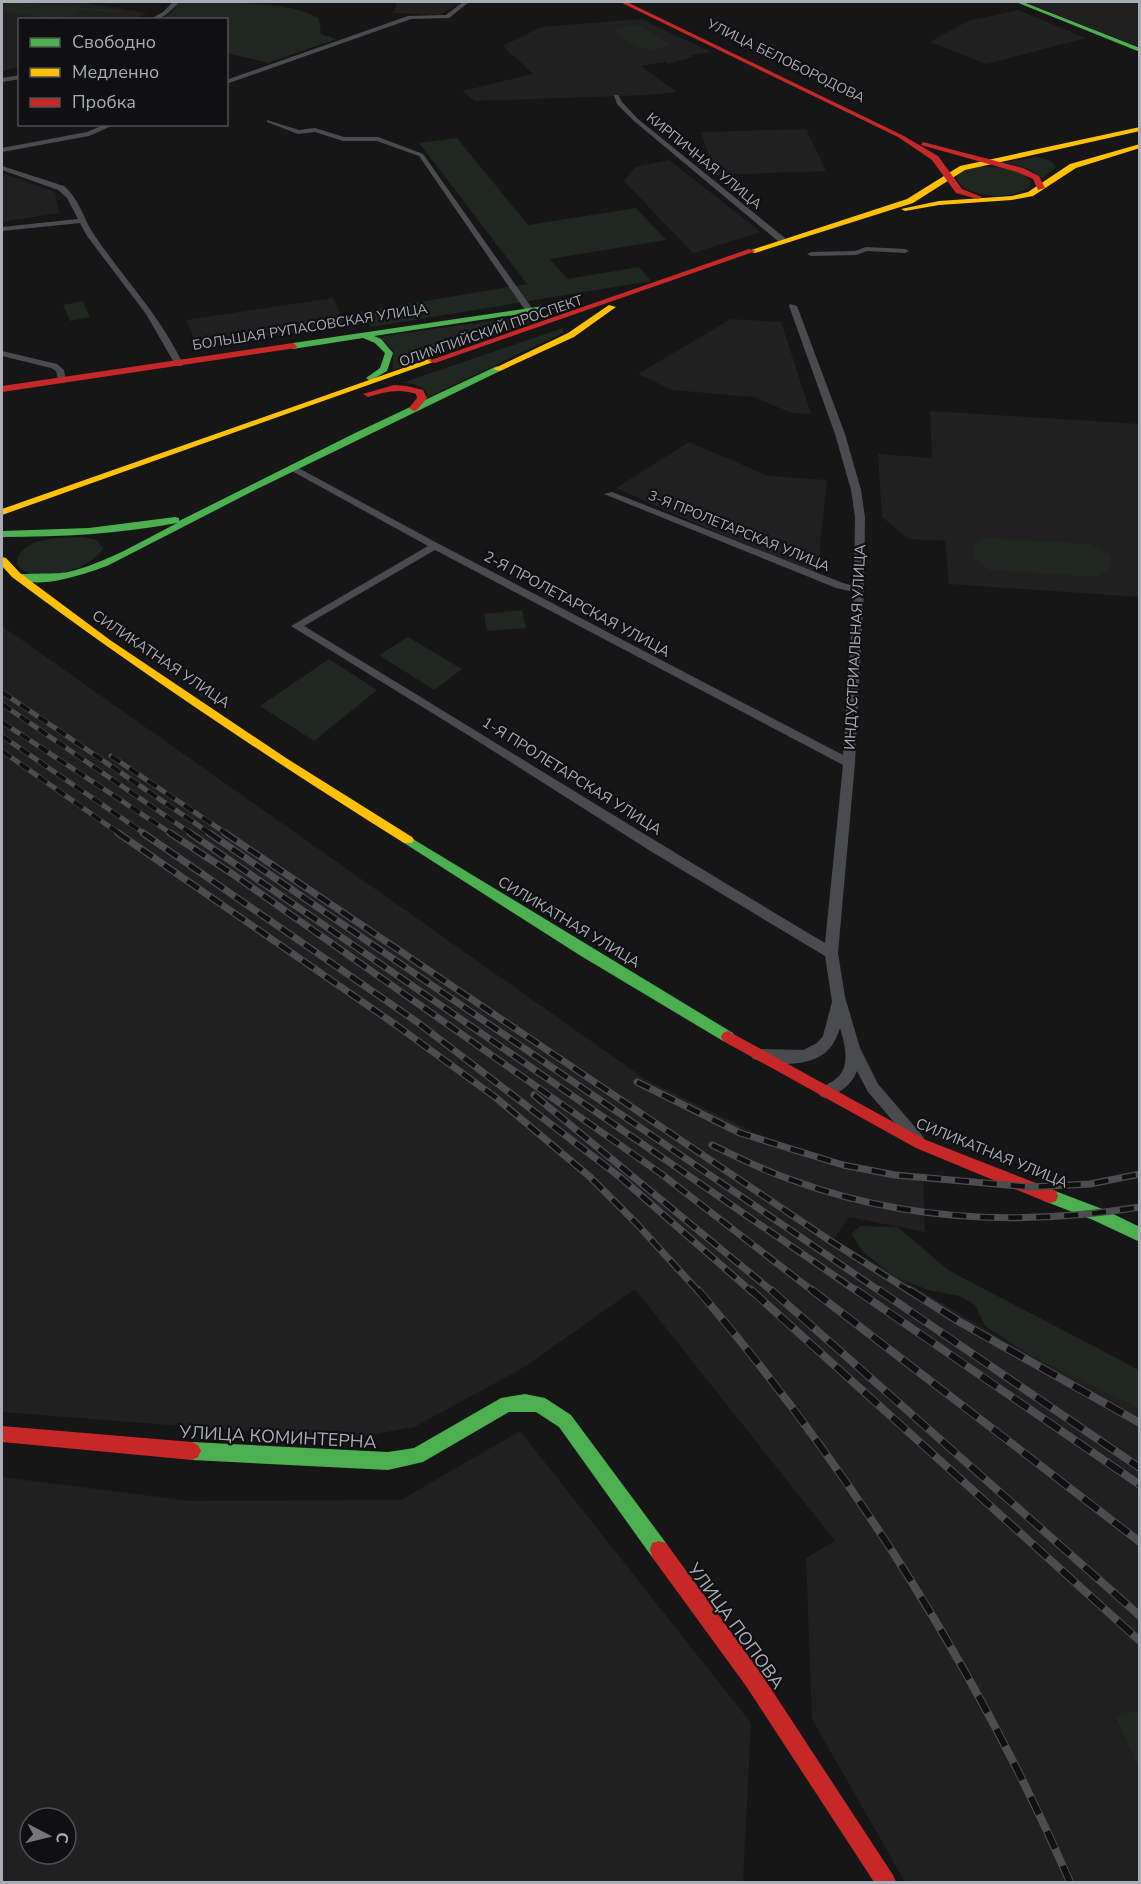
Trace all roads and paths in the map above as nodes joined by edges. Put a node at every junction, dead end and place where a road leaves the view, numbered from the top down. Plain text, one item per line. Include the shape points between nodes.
1 (176, 2) edge
2 (466, 2) edge
3 (623, 2) edge
4 (1019, 2) edge
5 (156, 18) edge
6 (1140, 50) edge
7 (18, 77) edge
8 (2, 80) edge
9 (228, 81) edge
10 (616, 96) dead end
11 (269, 121) dead end
12 (109, 126) edge
13 (1140, 129) edge
14 (900, 136) junction
15 (1140, 146) edge
16 (1059, 148) junction
17 (2, 150) edge
18 (1086, 161) junction
19 (989, 162) junction
20 (2, 168) edge
21 (948, 176) junction
22 (1041, 188) junction
23 (997, 199) junction
24 (82, 221) junction
25 (2, 229) edge
26 (782, 240) junction
27 (905, 251) dead end
28 (811, 254) dead end
29 (623, 294) junction
30 (793, 306) dead end
31 (612, 307) junction
32 (530, 311) junction
33 (366, 336) junction
34 (2, 354) edge
35 (179, 364) junction
36 (62, 381) junction
37 (2, 389) edge
38 (350, 393) junction
39 (414, 408) junction
40 (292, 468) junction
41 (609, 494) dead end
42 (214, 507) junction
43 (12, 511) edge
44 (2, 521) edge
45 (77, 532) junction
46 (2, 534) edge
47 (42, 535) junction
48 (435, 546) junction
49 (99, 564) junction
50 (8, 566) edge
51 (70, 576) junction
52 (859, 590) junction
53 (53, 604) junction
54 (849, 763) junction
55 (831, 953) junction
56 (838, 998) junction
57 (853, 1048) junction
58 (758, 1055) junction
59 (825, 1092) junction
60 (921, 1144) junction
61 (1140, 1235) edge
62 (539, 1404) joint
63 (2, 1434) edge
64 (886, 1882) edge

1 - 5 street
2 - 9 street via 449,16 410,17
3 - 14 main road, УЛИЦА БЕЛОБОРОДОВА
4 - 6 main road
7 - 8 street
10 - 26 street, КИРПИЧНАЯ УЛИЦА via 636,120
11 - 32 street via 298,132 315,130 343,139 378,139 421,155
12 - 17 street via 89,134
13 - 16 main road, ОЛИМПИЙСКИЙ ПРОСПЕКТ
14 - 19 main road
14 - 21 main road via 935,158
15 - 18 main road, ОЛИМПИЙСКИЙ ПРОСПЕКТ
16 - 18 main road via 1053,153 1059,159
16 - 19 main road, ОЛИМПИЙСКИЙ ПРОСПЕКТ
18 - 22 main road, ОЛИМПИЙСКИЙ ПРОСПЕКТ via 1060,173
19 - 21 main road, ОЛИМПИЙСКИЙ ПРОСПЕКТ
19 - 22 main road via 1030,174
20 - 24 street via 67,191
21 - 23 main road, ОЛИМПИЙСКИЙ ПРОСПЕКТ via 959,191
21 - 26 main road, ОЛИМПИЙСКИЙ ПРОСПЕКТ via 910,201
22 - 23 main road, ОЛИМПИЙСКИЙ ПРОСПЕКТ via 1022,196
23 - 31 main road, ОЛИМПИЙСКИЙ ПРОСПЕКТ via 907,209 736,262
24 - 25 street
24 - 35 street via 161,331
26 - 29 main road, ОЛИМПИЙСКИЙ ПРОСПЕКТ
27 - 28 street via 866,249 856,253
29 - 32 main road, БОЛЬШАЯ РУПАСОВСКАЯ УЛИЦА
29 - 38 main road, ОЛИМПИЙСКИЙ ПРОСПЕКТ
30 - 52 street, ИНДУСТРИАЛЬНАЯ УЛИЦА via 840,434 856,490 860,517
31 - 38 main road, ОЛИМПИЙСКИЙ ПРОСПЕКТ
31 - 39 main road via 571,334
32 - 33 main road, БОЛЬШАЯ РУПАСОВСКАЯ УЛИЦА
33 - 35 main road, БОЛЬШАЯ РУПАСОВСКАЯ УЛИЦА
33 - 38 main road via 387,349 387,363
34 - 36 street via 54,366 60,370
35 - 36 main road, БОЛЬШАЯ РУПАСОВСКАЯ УЛИЦА
36 - 37 main road, БОЛЬШАЯ РУПАСОВСКАЯ УЛИЦА
38 - 39 main road via 412,388 422,395 421,403
38 - 43 main road, ОЛИМПИЙСКИЙ ПРОСПЕКТ
39 - 40 main road
40 - 42 main road
40 - 48 street, 2-Я ПРОЛЕТАРСКАЯ УЛИЦА
41 - 52 street, 3-Я ПРОЛЕТАРСКАЯ УЛИЦА via 840,586
42 - 45 main road via 152,526
42 - 49 main road
43 - 44 main road, ОЛИМПИЙСКИЙ ПРОСПЕКТ
45 - 47 main road
45 - 49 main road via 104,535 112,541 111,555
46 - 47 main road
47 - 50 main road via 16,549
48 - 54 street, 2-Я ПРОЛЕТАРСКАЯ УЛИЦА
48 - 55 street, 1-Я ПРОЛЕТАРСКАЯ УЛИЦА via 296,626
49 - 51 main road
50 - 51 main road via 44,580
50 - 53 main road, СИЛИКАТНАЯ УЛИЦА
51 - 53 main road via 53,589
52 - 54 street, ИНДУСТРИАЛЬНАЯ УЛИЦА
53 - 58 main road, СИЛИКАТНАЯ УЛИЦА via 395,834
54 - 55 street, ИНДУСТРИАЛЬНАЯ УЛИЦА
55 - 56 street, ИНДУСТРИАЛЬНАЯ УЛИЦА
56 - 57 street, ИНДУСТРИАЛЬНАЯ УЛИЦА
56 - 58 street, ИНДУСТРИАЛЬНАЯ УЛИЦА via 831,1039 818,1050 806,1057
57 - 59 street, ИНДУСТРИАЛЬНАЯ УЛИЦА via 849,1077
57 - 60 street, ИНДУСТРИАЛЬНАЯ УЛИЦА via 873,1088
58 - 59 main road, СИЛИКАТНАЯ УЛИЦА
59 - 60 main road, СИЛИКАТНАЯ УЛИЦА
60 - 61 main road, СИЛИКАТНАЯ УЛИЦА
62 - 63 main road, УЛИЦА КОМИНТЕРНА via 507,1404 417,1456 388,1461 185,1451
62 - 64 main road, УЛИЦА ПОПОВА via 565,1421 753,1679

